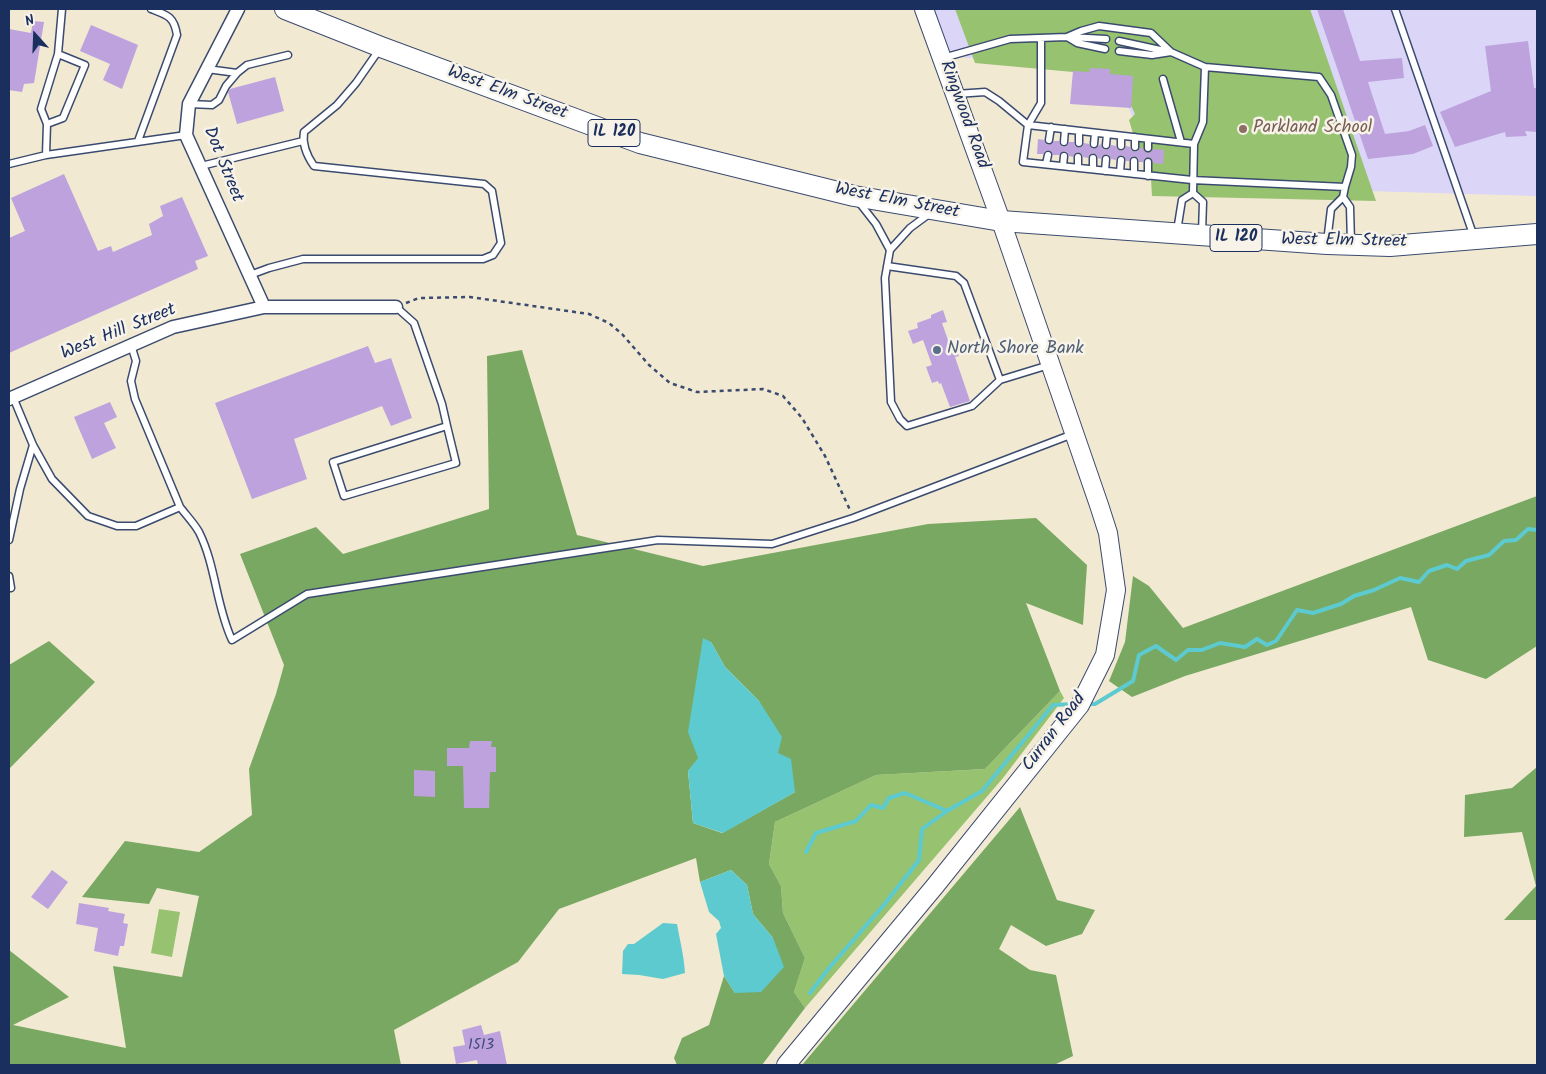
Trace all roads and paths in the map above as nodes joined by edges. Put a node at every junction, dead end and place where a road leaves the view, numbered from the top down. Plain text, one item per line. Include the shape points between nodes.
1 (62, 9) edge
2 (151, 9) edge
3 (238, 9) edge
4 (284, 9) edge
5 (924, 9) edge
6 (1395, 9) edge
7 (1067, 37) junction
8 (1041, 38) junction
9 (1106, 39) dead end
10 (1119, 41) dead end
11 (382, 47) junction
12 (1105, 49) dead end
13 (1119, 51) dead end
14 (1171, 52) junction
15 (58, 54) junction
16 (288, 56) dead end
17 (942, 58) junction
18 (1205, 67) junction
19 (207, 69) junction
20 (237, 73) junction
21 (1163, 79) dead end
22 (955, 94) junction
23 (189, 104) junction
24 (47, 124) junction
25 (1028, 125) junction
26 (1051, 128) junction
27 (1065, 129) junction
28 (1079, 131) junction
29 (1095, 133) junction
30 (186, 134) junction
31 (1107, 134) junction
32 (1121, 136) junction
33 (1135, 137) junction
34 (1148, 139) junction
35 (1049, 140) dead end
36 (138, 141) junction
37 (303, 141) junction
38 (1064, 142) dead end
39 (1181, 142) junction
40 (1079, 143) dead end
41 (1094, 144) dead end
42 (1194, 144) junction
43 (1106, 145) dead end
44 (1121, 146) dead end
45 (1135, 147) dead end
46 (1148, 148) dead end
47 (1048, 154) dead end
48 (46, 155) junction
49 (1064, 156) dead end
50 (1078, 157) dead end
51 (1093, 158) dead end
52 (1106, 159) dead end
53 (1121, 160) dead end
54 (1134, 161) dead end
55 (1148, 162) dead end
56 (9, 164) edge
57 (1046, 164) junction
58 (200, 166) junction
59 (1063, 166) junction
60 (1078, 168) junction
61 (1093, 169) junction
62 (1105, 171) junction
63 (1120, 172) junction
64 (1134, 174) junction
65 (1148, 176) junction
66 (1192, 180) junction
67 (1345, 187) junction
68 (1193, 193) junction
69 (854, 196) junction
70 (1343, 197) junction
71 (936, 210) junction
72 (1001, 220) junction
73 (1176, 234) junction
74 (1537, 234) edge
75 (1202, 236) junction
76 (1475, 239) junction
77 (1327, 244) junction
78 (1351, 245) junction
79 (890, 250) junction
80 (887, 266) junction
81 (250, 275) junction
82 (264, 307) junction
83 (396, 307) junction
84 (131, 345) junction
85 (1050, 364) junction
86 (1000, 380) junction
87 (11, 398) edge
88 (447, 426) junction
89 (1073, 434) junction
90 (33, 445) junction
91 (180, 507) junction
92 (854, 518) junction
93 (9, 540) edge
94 (9, 576) edge
95 (11, 588) dead end
96 (786, 1065) edge

1 - 15 lane
2 - 36 lane via 169,16 177,35
3 - 19 street, Dot Street
4 - 11 main road, West Elm Street / IL 120
5 - 17 street, Ringwood Road
6 - 76 lane
7 - 8 lane
7 - 9 lane
7 - 12 lane via 1077,43
7 - 14 lane via 1099,26 1151,33
8 - 17 lane via 1010,39
8 - 25 lane via 1041,103
10 - 14 lane
11 - 37 lane via 336,105 304,132
11 - 69 main road, West Elm Street / IL 120 via 640,143
13 - 14 lane via 1152,55
14 - 18 lane
15 - 24 lane via 41,109
15 - 24 lane via 85,65 63,118
16 - 20 lane via 247,65
17 - 22 street, Ringwood Road
18 - 42 lane via 1203,122
18 - 67 lane via 1318,77 1331,95 1352,155
19 - 20 lane
19 - 23 street, Dot Street
20 - 23 lane via 212,105
21 - 39 lane
22 - 25 lane via 985,92
22 - 72 street, Ringwood Road
23 - 30 street, Dot Street
24 - 48 lane
25 - 26 lane
25 - 57 lane via 1023,162
26 - 27 lane
26 - 35 lane
27 - 28 lane
27 - 38 lane
28 - 29 lane
28 - 40 lane
29 - 31 lane
29 - 41 lane
30 - 36 lane
30 - 58 street, Dot Street
31 - 32 lane
31 - 43 lane
32 - 33 lane
32 - 44 lane
33 - 34 lane
33 - 45 lane
34 - 39 lane
34 - 46 lane
36 - 48 lane
37 - 58 lane
37 - 81 lane via 314,166 484,184 492,192 501,243 493,255 483,259 303,259
39 - 42 lane
42 - 66 lane
47 - 57 lane
48 - 56 lane
49 - 59 lane
50 - 60 lane
51 - 61 lane
52 - 62 lane
53 - 63 lane
54 - 64 lane
55 - 65 lane
57 - 59 lane
58 - 81 street, Dot Street
59 - 60 lane
60 - 61 lane
61 - 62 lane
62 - 63 lane
63 - 64 lane
64 - 65 lane
65 - 66 lane
66 - 67 lane
66 - 68 lane
67 - 70 lane
68 - 73 lane via 1182,200
68 - 75 lane via 1203,202
69 - 71 main road, West Elm Street / IL 120
69 - 79 lane via 876,224
70 - 77 lane via 1331,209
70 - 78 lane via 1350,207
71 - 72 main road, West Elm Street / IL 120
71 - 79 lane via 910,228
72 - 73 main road, West Elm Street / IL 120
72 - 85 street, Curran Road
73 - 75 main road, West Elm Street / IL 120
74 - 76 main road, West Elm Street / IL 120
75 - 77 main road, West Elm Street / IL 120
76 - 78 main road, West Elm Street / IL 120 via 1390,246
77 - 78 main road, West Elm Street / IL 120
79 - 80 lane
80 - 86 lane via 956,276 964,283
80 - 86 lane via 891,402 900,419 907,426 972,406
81 - 82 street, Dot Street
82 - 83 street, West Hill Street
82 - 84 street, West Hill Street via 173,327
83 - 88 lane via 414,323
83 - 92 path via 419,298 470,297 589,314 610,323 670,383 697,392 763,389 783,396 802,418 826,456
84 - 87 street, West Hill Street
84 - 91 lane via 136,361 131,381 134,399
85 - 86 lane
85 - 89 street, Curran Road
87 - 90 lane
88 - 88 lane via 333,462 344,496 456,463
89 - 92 lane
89 - 96 street, Curran Road via 1108,533 1116,590 1105,655 1080,705
90 - 91 lane via 52,479 88,516 116,526 136,526
90 - 93 lane
91 - 92 lane via 198,532 232,640 307,594 658,540 772,544
94 - 95 lane

